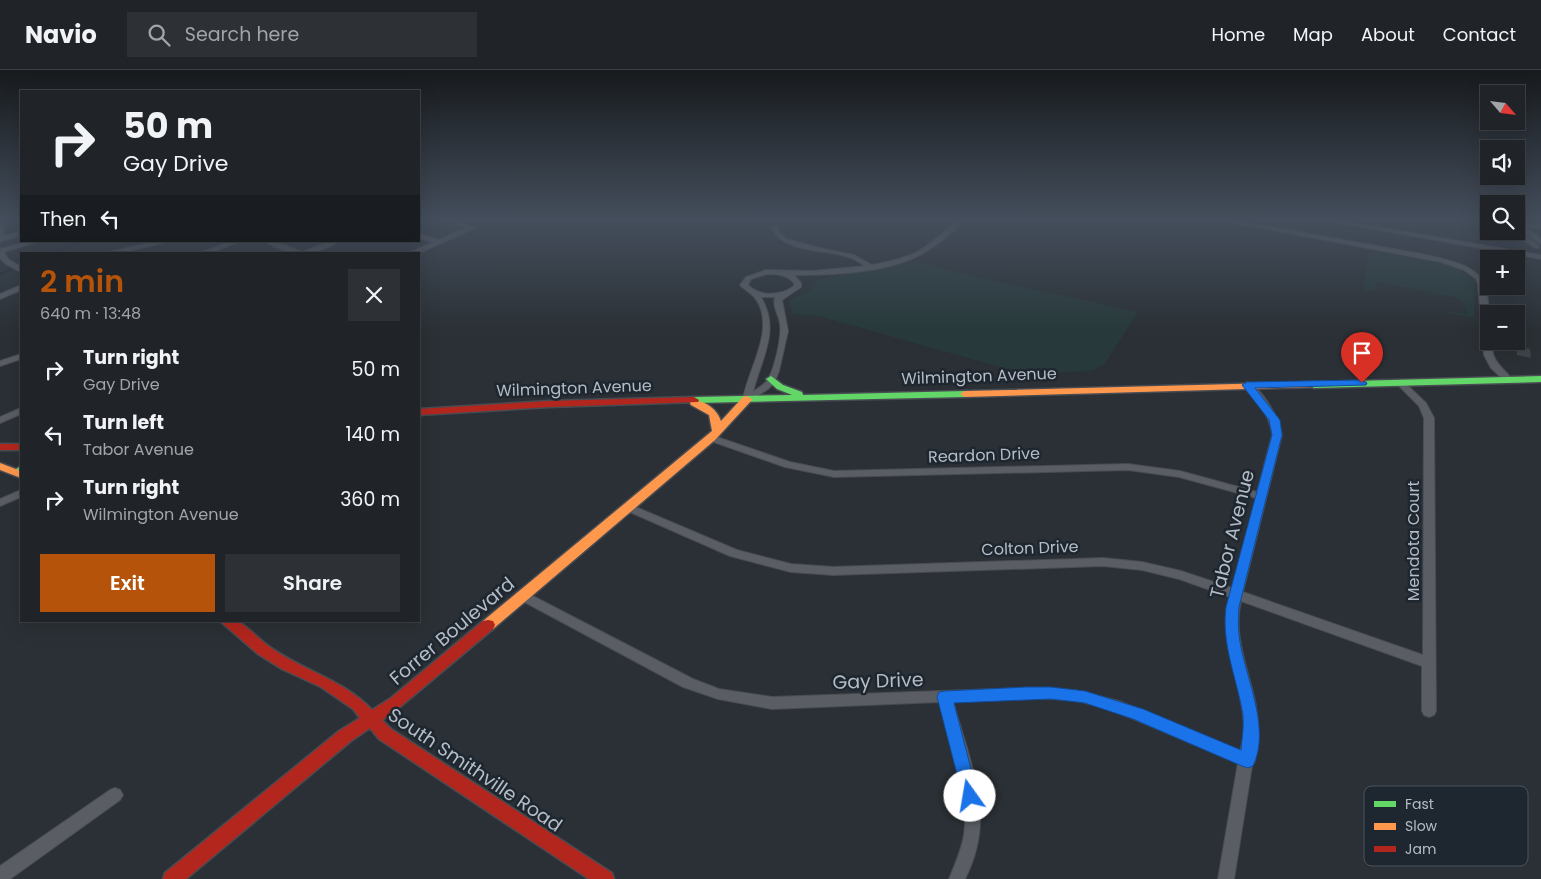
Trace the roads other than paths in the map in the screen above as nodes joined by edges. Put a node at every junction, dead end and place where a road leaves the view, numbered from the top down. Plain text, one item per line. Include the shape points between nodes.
1 (2, 257) edge
2 (853, 257) edge
3 (910, 257) edge
4 (1426, 257) edge
5 (870, 266) junction
6 (20, 269) edge
7 (843, 270) junction
8 (781, 273) junction
9 (798, 283) junction
10 (20, 288) edge
11 (752, 292) junction
12 (785, 294) junction
13 (0, 298) edge
14 (20, 356) edge
15 (0, 364) edge
16 (771, 379) junction
17 (1508, 379) junction
18 (1541, 379) edge
19 (1400, 382) junction
20 (1247, 385) junction
21 (812, 397) junction
22 (747, 399) junction
23 (685, 400) junction
24 (20, 411) edge
25 (420, 412) edge
26 (0, 420) edge
27 (714, 435) junction
28 (0, 447) edge
29 (20, 448) edge
30 (0, 466) edge
31 (20, 472) edge
32 (20, 493) edge
33 (1261, 496) junction
34 (0, 503) edge
35 (627, 507) junction
36 (1236, 594) junction
37 (521, 595) junction
38 (228, 622) edge
39 (1430, 663) junction
40 (945, 697) junction
41 (1429, 711) dead end
42 (370, 719) junction
43 (1248, 761) junction
44 (115, 795) dead end
45 (0, 876) edge
46 (602, 878) edge
47 (172, 879) edge
48 (957, 879) edge
49 (1226, 879) edge

1 - 6 street
2 - 5 street
3 - 5 street
4 - 17 street via 1461,267 1481,281 1488,355
5 - 7 street
7 - 8 street
7 - 9 street
8 - 9 street via 795,278
8 - 11 street via 766,272 748,278 744,285
9 - 12 street
10 - 13 street
11 - 12 street
11 - 22 street, Forrer Boulevard via 760,298 766,331
12 - 16 street, Forrer Boulevard via 778,299 777,305 784,328 782,347
14 - 15 street
16 - 21 main road via 787,390
16 - 22 street, Forrer Boulevard
17 - 18 main road, Wilmington Avenue
17 - 19 main road, Wilmington Avenue
19 - 20 main road, Wilmington Avenue
19 - 39 street, Mendota Court via 1423,405 1429,418
20 - 21 main road, Wilmington Avenue
20 - 33 street, Tabor Avenue via 1270,412 1277,427
21 - 22 main road, Wilmington Avenue
22 - 23 main road, Wilmington Avenue
22 - 27 main road, Forrer Boulevard
23 - 25 main road, Wilmington Avenue via 540,404
23 - 27 main road via 714,412 718,419
24 - 26 street
27 - 33 street, Reardon Drive via 788,466 834,474 1128,467 1180,474
27 - 35 main road, Forrer Boulevard
28 - 29 main road
30 - 31 main road via 10,472
32 - 34 street
33 - 36 street, Tabor Avenue
35 - 36 street, Colton Drive via 734,553 791,568 834,571 1103,562 1160,570
35 - 37 main road, Forrer Boulevard
36 - 39 street, Colton Drive
36 - 43 street, Tabor Avenue via 1231,622 1232,642 1251,716
37 - 40 street, Gay Drive via 688,683 718,694 772,703
37 - 42 main road, Forrer Boulevard via 396,702
38 - 42 main road, South Smithville Road via 287,665 326,682 358,705
39 - 41 street, Mendota Court
40 - 43 street, Gay Drive via 1026,693 1081,696 1114,705
40 - 48 street via 965,773 972,817 971,839
42 - 46 main road, South Smithville Road via 385,734
42 - 47 main road, Forrer Boulevard
43 - 49 street, Tabor Avenue
44 - 45 street

